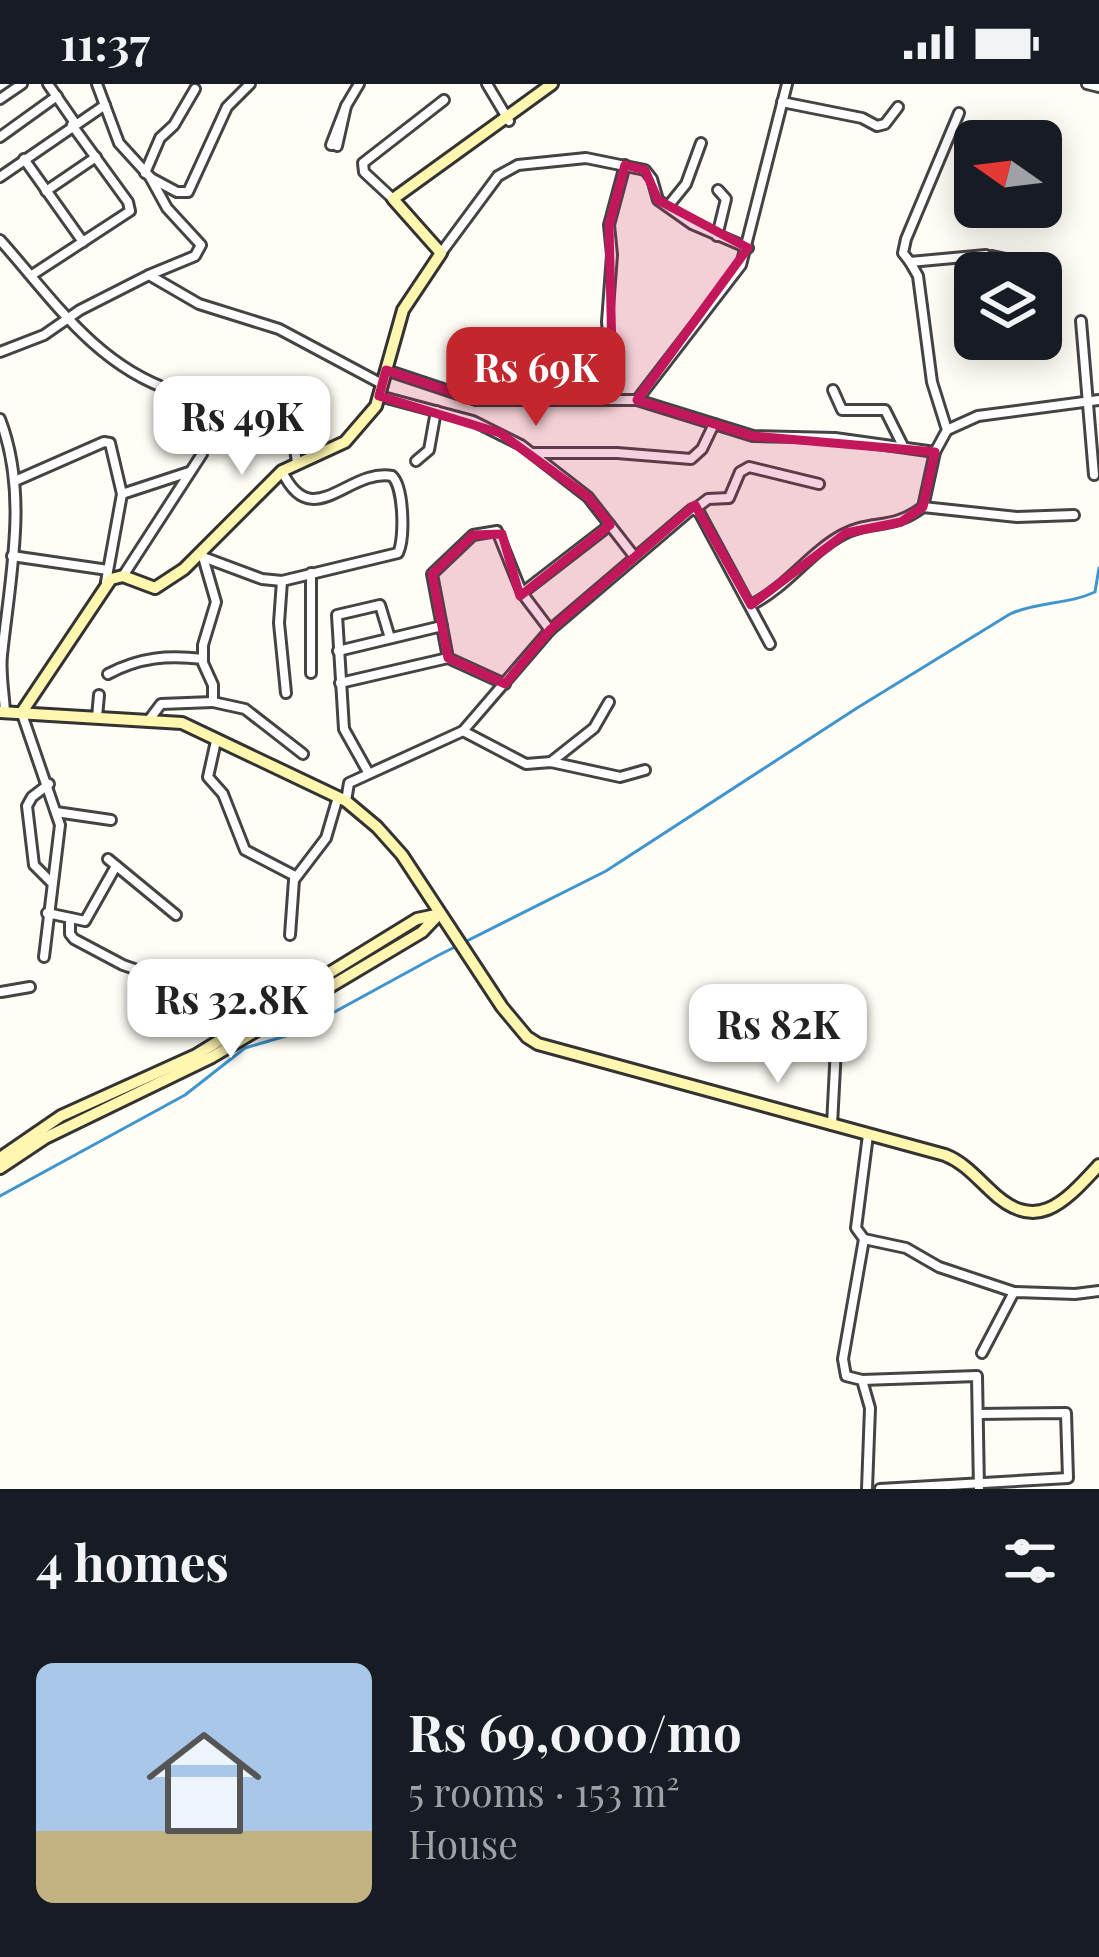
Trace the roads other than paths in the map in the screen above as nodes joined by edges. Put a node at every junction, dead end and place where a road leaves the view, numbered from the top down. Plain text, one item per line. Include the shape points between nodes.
1 (22, 84) edge
2 (48, 84) edge
3 (97, 84) edge
4 (250, 84) edge
5 (358, 84) edge
6 (552, 84) edge
7 (562, 84) edge
8 (787, 84) edge
9 (1088, 84) edge
10 (489, 85) edge
11 (1099, 87) edge
12 (195, 88) dead end
13 (57, 96) junction
14 (0, 99) edge
15 (444, 100) dead end
16 (782, 102) junction
17 (105, 105) junction
18 (898, 107) dead end
19 (959, 113) dead end
20 (508, 119) junction
21 (73, 124) junction
22 (0, 137) edge
23 (700, 142) dead end
24 (334, 145) dead end
25 (95, 157) junction
26 (24, 159) junction
27 (625, 165) junction
28 (147, 175) junction
29 (0, 177) edge
30 (718, 190) dead end
31 (46, 191) junction
32 (395, 202) junction
33 (669, 206) junction
34 (717, 236) junction
35 (0, 240) edge
36 (83, 242) junction
37 (748, 248) junction
38 (441, 253) junction
39 (954, 259) edge
40 (910, 262) junction
41 (32, 274) junction
42 (149, 275) junction
43 (65, 319) junction
44 (1081, 321) dead end
45 (0, 352) edge
46 (386, 370) junction
47 (381, 390) junction
48 (833, 390) dead end
49 (613, 398) junction
50 (638, 400) junction
51 (1094, 401) edge
52 (436, 411) junction
53 (0, 419) edge
54 (714, 424) junction
55 (947, 430) junction
56 (2, 431) edge
57 (903, 448) junction
58 (935, 452) junction
59 (530, 453) junction
60 (202, 454) dead end
61 (416, 461) dead end
62 (297, 465) junction
63 (193, 471) junction
64 (282, 471) junction
65 (1094, 475) dead end
66 (15, 481) junction
67 (819, 484) dead end
68 (122, 494) junction
69 (923, 507) junction
70 (0, 509) edge
71 (14, 509) junction
72 (695, 509) junction
73 (1074, 515) dead end
74 (610, 525) junction
75 (12, 556) junction
76 (201, 556) junction
77 (634, 556) junction
78 (108, 570) junction
79 (311, 573) junction
80 (123, 576) junction
81 (282, 581) junction
82 (106, 584) junction
83 (522, 593) junction
84 (751, 605) junction
85 (442, 626) junction
86 (550, 629) junction
87 (390, 638) junction
88 (770, 644) dead end
89 (338, 651) junction
90 (1, 653) edge
91 (448, 658) junction
92 (203, 659) junction
93 (310, 673) dead end
94 (108, 674) dead end
95 (340, 683) junction
96 (505, 684) junction
97 (286, 693) dead end
98 (99, 695) dead end
99 (213, 702) junction
100 (609, 702) dead end
101 (2, 712) edge
102 (22, 712) junction
103 (97, 717) junction
104 (149, 720) junction
105 (463, 731) junction
106 (216, 741) junction
107 (303, 754) dead end
108 (551, 762) junction
109 (645, 770) dead end
110 (368, 772) junction
111 (49, 784) junction
112 (342, 799) junction
113 (56, 812) junction
114 (111, 820) dead end
115 (108, 859) dead end
116 (116, 866) junction
117 (296, 876) junction
118 (52, 884) junction
119 (47, 913) junction
120 (440, 914) junction
121 (176, 915) dead end
122 (70, 918) junction
123 (290, 935) dead end
124 (44, 957) dead end
125 (30, 987) dead end
126 (0, 991) edge
127 (0, 1004) edge
128 (838, 1009) dead end
129 (264, 1014) junction
130 (831, 1126) junction
131 (868, 1135) junction
132 (0, 1158) edge
133 (1099, 1165) edge
134 (0, 1168) edge
135 (864, 1239) junction
136 (1099, 1291) edge
137 (1014, 1292) junction
138 (982, 1353) dead end
139 (862, 1380) junction
140 (978, 1414) junction
141 (979, 1486) edge
142 (867, 1489) edge
143 (880, 1489) edge

1 - 14 street
2 - 13 street
3 - 17 street
4 - 28 street via 227,106 188,192
5 - 24 street
6 - 20 main road
7 - 20 main road
8 - 16 street
9 - 11 street
10 - 20 street
12 - 28 street via 160,138
13 - 21 street
13 - 22 street
15 - 32 street via 363,163
16 - 18 street via 882,126
16 - 37 street
17 - 21 street
17 - 28 street via 119,143
19 - 40 street via 906,239
20 - 32 main road
21 - 25 street
21 - 26 street
23 - 33 street
25 - 31 street
25 - 36 street via 130,208
26 - 29 street
26 - 31 street
27 - 33 street via 645,170
27 - 38 street via 586,158 518,164 498,176
27 - 49 street via 609,225
28 - 42 street via 201,245 195,256
30 - 34 street via 726,199
31 - 36 street
32 - 38 main road
33 - 34 street
34 - 37 street
35 - 41 street
36 - 41 street
37 - 50 street
38 - 46 main road via 403,310
39 - 40 street
40 - 55 street
41 - 43 street
42 - 43 street
42 - 47 street via 199,304 279,329
43 - 45 street
43 - 62 street via 149,382 291,419
44 - 51 street
46 - 47 main road
46 - 49 street via 476,400
47 - 52 street
47 - 62 main road via 345,442
48 - 57 street via 846,411 885,410
49 - 50 street
50 - 54 street
51 - 55 street via 977,416
51 - 65 street
52 - 59 street via 500,433
52 - 61 street via 429,450
53 - 56 street
54 - 57 street via 753,436
54 - 59 street via 692,459
55 - 58 street
56 - 66 street
57 - 58 street
58 - 69 street
59 - 74 street via 589,496
60 - 63 street
62 - 64 main road
63 - 68 street
63 - 80 street
64 - 76 main road
64 - 79 street via 307,499 374,475 400,485 401,550
66 - 68 street via 107,442
66 - 71 street
67 - 72 street via 748,467 729,498
68 - 78 street
69 - 73 street
69 - 84 street via 902,522 846,532
70 - 71 street
71 - 75 street
72 - 77 street
72 - 84 street
74 - 77 street
74 - 83 street
75 - 78 street
75 - 90 street
76 - 80 main road via 155,587
76 - 81 street
76 - 92 street via 216,602
77 - 86 street
78 - 82 street
79 - 81 street
79 - 93 street
80 - 82 main road
81 - 97 street
82 - 102 main road
83 - 85 street via 502,535 473,535 432,574
83 - 86 street
84 - 88 street
85 - 87 street
85 - 91 street
86 - 96 street
87 - 89 street
87 - 89 street via 380,605 338,614
89 - 95 street
90 - 101 street
91 - 95 street
91 - 96 street
92 - 94 street via 168,655
92 - 99 street
95 - 110 street via 344,729
96 - 105 street
98 - 103 street
99 - 104 street via 161,704
99 - 107 street via 245,709
100 - 108 street via 594,728
101 - 102 main road
102 - 103 main road
102 - 111 street
103 - 104 main road
104 - 106 main road via 182,724
105 - 108 street via 516,761
105 - 110 street
106 - 112 main road
106 - 117 street via 208,777 245,850
108 - 109 street via 620,777
110 - 112 street via 349,782
111 - 113 street
111 - 118 street via 27,806 34,865
112 - 117 street via 326,838
112 - 120 main road via 402,855
113 - 114 street
113 - 118 street
115 - 116 street
116 - 121 street
116 - 122 street via 85,921
117 - 123 street
118 - 119 street
119 - 122 street
119 - 124 street
120 - 129 main road via 417,919
120 - 130 main road via 516,1026 538,1044
120 - 134 main road via 212,1057
122 - 129 street via 74,939 123,965
125 - 126 street
126 - 127 street
128 - 130 street
129 - 132 main road via 61,1117
130 - 131 main road
131 - 133 main road via 958,1160 1018,1212 1063,1202
131 - 135 street via 856,1228
135 - 137 street
135 - 139 street via 843,1359 846,1376
136 - 137 street
137 - 138 street
139 - 140 street via 976,1376
139 - 142 street via 870,1408
140 - 141 street
140 - 141 street via 1066,1412 1069,1475
141 - 143 street

